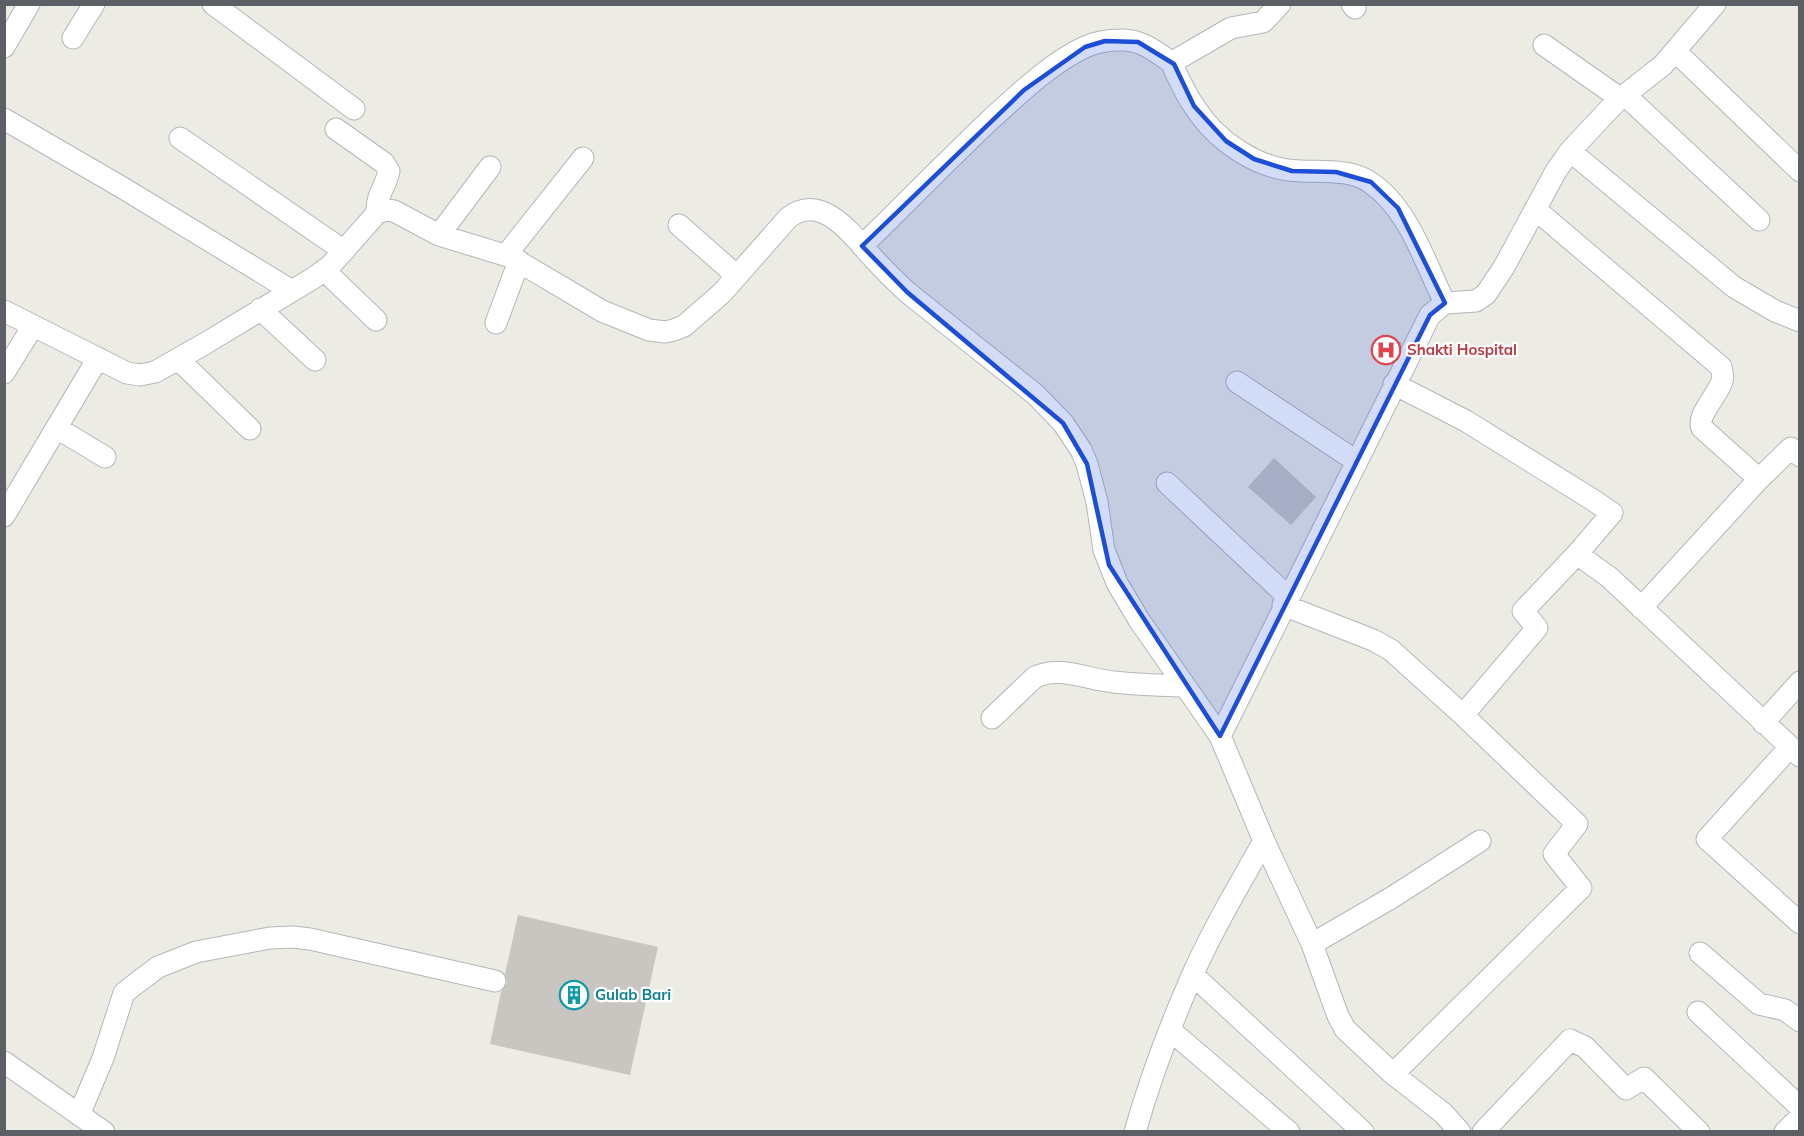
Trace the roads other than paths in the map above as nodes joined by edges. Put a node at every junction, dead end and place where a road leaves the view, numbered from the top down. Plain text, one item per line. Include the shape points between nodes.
1 (29, 4) edge
2 (94, 4) edge
3 (1280, 4) edge
4 (1715, 4) edge
5 (214, 5) edge
6 (74, 38) dead end
7 (1544, 45) dead end
8 (4, 47) edge
9 (1675, 51) junction
10 (1173, 64) junction
11 (1623, 97) junction
12 (354, 109) dead end
13 (4, 119) edge
14 (336, 129) dead end
15 (180, 138) dead end
16 (1570, 151) junction
17 (583, 158) dead end
18 (490, 167) dead end
19 (1800, 171) edge
20 (1535, 209) junction
21 (377, 213) junction
22 (1759, 219) dead end
23 (679, 225) dead end
24 (439, 235) junction
25 (862, 246) junction
26 (344, 251) junction
27 (513, 258) junction
28 (324, 270) junction
29 (737, 276) junction
30 (292, 291) junction
31 (1445, 303) junction
32 (260, 309) junction
33 (4, 311) edge
34 (376, 320) dead end
35 (1800, 321) edge
36 (496, 323) dead end
37 (33, 326) junction
38 (98, 358) junction
39 (178, 358) junction
40 (315, 360) dead end
41 (4, 373) edge
42 (1237, 382) dead end
43 (1394, 384) junction
44 (57, 428) junction
45 (250, 429) dead end
46 (1800, 456) edge
47 (105, 457) dead end
48 (1356, 460) junction
49 (1759, 479) junction
50 (1167, 483) dead end
51 (4, 516) edge
52 (1577, 554) junction
53 (1286, 601) junction
54 (1641, 608) junction
55 (1800, 682) edge
56 (1185, 686) junction
57 (1463, 715) junction
58 (992, 718) dead end
59 (1764, 723) junction
60 (1220, 736) junction
61 (1795, 752) edge
62 (1264, 841) junction
63 (1480, 841) dead end
64 (1800, 923) edge
65 (1312, 944) junction
66 (1700, 953) dead end
67 (1193, 975) junction
68 (495, 981) dead end
69 (1698, 1012) dead end
70 (1800, 1021) edge
71 (1170, 1030) junction
72 (4, 1062) edge
73 (1393, 1074) junction
74 (1800, 1107) edge
75 (1800, 1117) edge
76 (91, 1125) edge
77 (1135, 1131) edge
78 (1289, 1131) edge
79 (1363, 1131) edge
80 (1460, 1131) edge
81 (1483, 1131) edge
82 (1699, 1131) edge
83 (1785, 1131) edge

1 - 8 street
2 - 6 street
3 - 10 street via 1263,22 1231,28
4 - 9 street
5 - 12 street
7 - 11 street
9 - 11 street
9 - 19 street
10 - 25 street via 1138,42 1105,41 1085,47 1024,90
10 - 31 street via 1194,106 1236,149 1292,171 1336,172 1362,178 1386,195 1398,208
11 - 16 street
11 - 22 street
13 - 30 street
14 - 21 street via 384,163 389,171 376,202
15 - 26 street
16 - 20 street
16 - 35 street via 1734,287 1774,311
17 - 27 street
18 - 24 street
20 - 31 street via 1486,294 1476,300
20 - 49 street via 1721,367 1722,381 1700,424
21 - 24 street via 394,211
21 - 26 street
23 - 29 street
24 - 27 street
25 - 29 street via 833,216 803,209 788,218
25 - 56 street via 907,292 1036,395 1063,423 1087,464 1109,565 1139,620
26 - 28 street
27 - 29 street via 602,311 649,330 665,332 684,326
27 - 36 street
28 - 30 street
28 - 34 street
30 - 32 street
31 - 43 street via 1430,315
32 - 39 street
32 - 40 street
33 - 37 street
37 - 38 street
37 - 41 street
38 - 39 street via 127,373 140,375 155,372
38 - 44 street
39 - 45 street
42 - 48 street
43 - 48 street
43 - 52 street via 1466,421 1612,513
44 - 47 street
44 - 51 street
46 - 49 street via 1791,448
48 - 53 street
49 - 54 street
50 - 53 street
52 - 54 street via 1609,577
52 - 57 street via 1523,611 1537,628
53 - 57 street via 1391,650
53 - 60 street
54 - 59 street
55 - 59 street
56 - 58 street via 1117,683 1054,672 1026,684
56 - 60 street
57 - 73 street via 1577,824 1554,854 1581,888
59 - 61 street
60 - 62 street
61 - 64 street via 1707,839
62 - 65 street
62 - 67 street
63 - 65 street
65 - 73 street via 1346,1029
66 - 70 street via 1759,1004 1785,1010
67 - 71 street
67 - 79 street
68 - 76 street via 292,937 196,952 158,967 124,993 103,1058
69 - 74 street
71 - 77 street
71 - 78 street
72 - 76 street
73 - 80 street
75 - 83 street
81 - 82 street via 1570,1040 1585,1047 1626,1089 1644,1078

